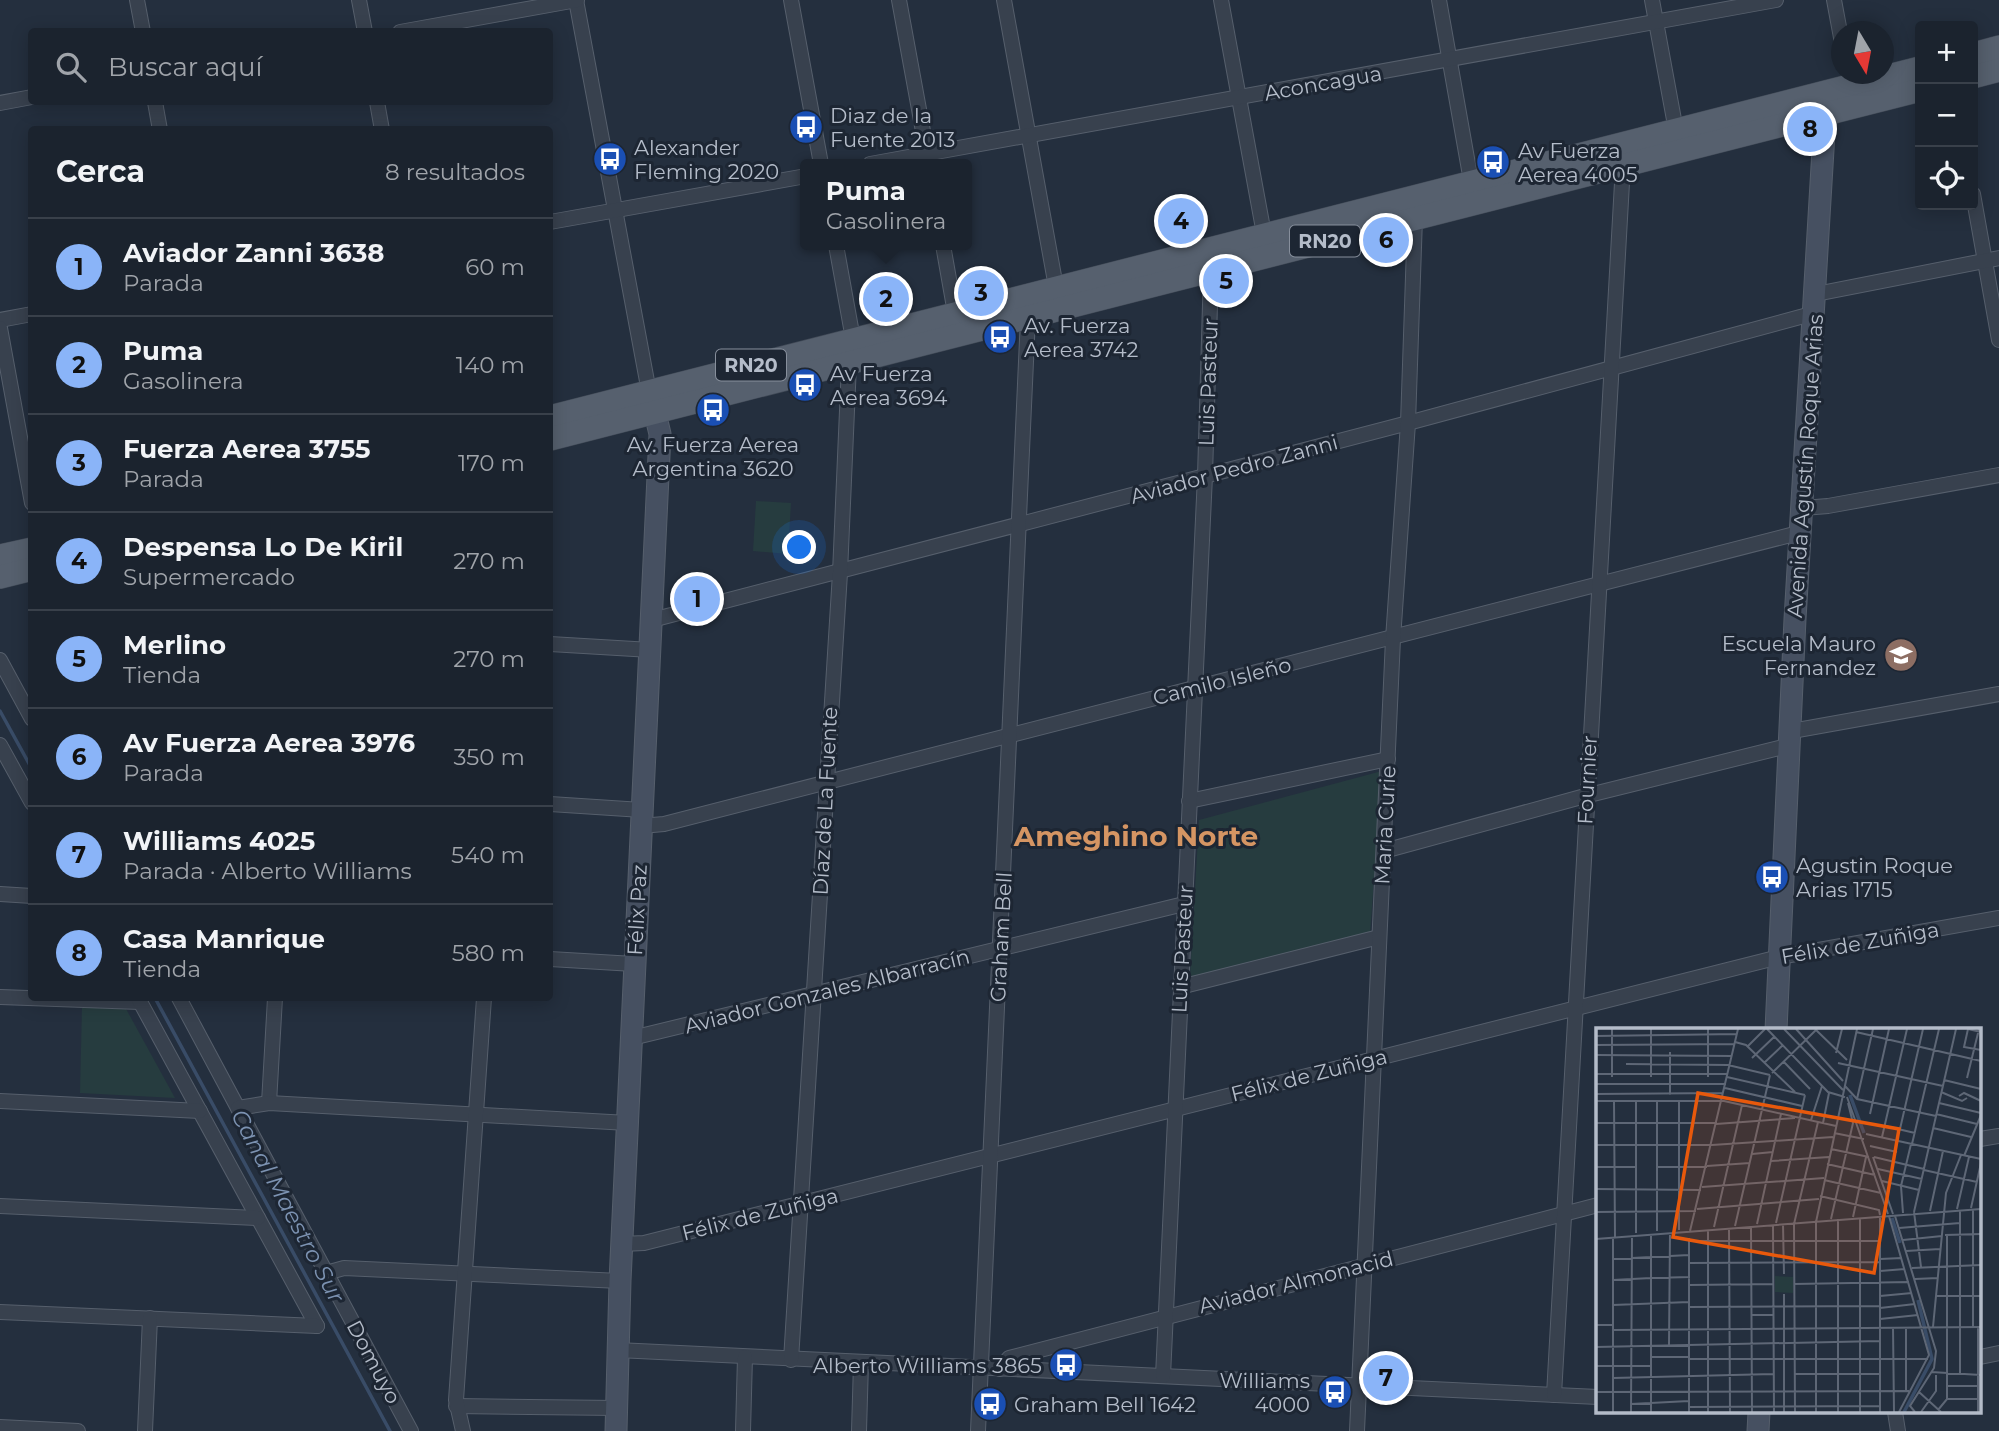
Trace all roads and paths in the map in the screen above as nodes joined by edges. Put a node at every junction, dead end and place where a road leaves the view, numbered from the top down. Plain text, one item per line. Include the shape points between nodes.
1 (137, 0) edge
2 (359, 0) edge
3 (577, 0) edge
4 (791, 0) edge
5 (899, 0) edge
6 (1004, 0) edge
7 (1221, 0) edge
8 (1438, 0) edge
9 (1652, 0) edge
10 (1776, 0) edge
11 (1834, 0) edge
12 (1838, 21) edge
13 (1656, 23) junction
14 (142, 28) edge
15 (364, 28) edge
16 (422, 28) edge
17 (1999, 47) edge
18 (1978, 53) edge
19 (1449, 61) junction
20 (1915, 69) edge
21 (1999, 70) edge
22 (1894, 72) edge
23 (1978, 75) edge
24 (1836, 84) edge
25 (1842, 84) edge
26 (1915, 91) edge
27 (28, 98) edge
28 (1239, 98) junction
29 (0, 103) edge
30 (156, 105) edge
31 (378, 105) edge
32 (1827, 114) junction
33 (159, 126) edge
34 (381, 126) edge
35 (1029, 136) junction
36 (1677, 140) junction
37 (820, 159) edge
38 (928, 159) edge
39 (1623, 165) junction
40 (800, 177) edge
41 (1471, 181) junction
42 (614, 210) junction
43 (1978, 210) edge
44 (1415, 218) junction
45 (553, 221) edge
46 (1264, 234) junction
47 (837, 250) edge
48 (944, 250) edge
49 (1992, 260) edge
50 (1211, 270) junction
51 (1056, 287) junction
52 (1815, 304) junction
53 (956, 313) junction
54 (28, 315) edge
55 (1028, 317) junction
56 (0, 320) edge
57 (0, 328) edge
58 (853, 339) junction
59 (1999, 340) edge
60 (849, 364) junction
61 (1612, 367) junction
62 (653, 402) junction
63 (553, 417) edge
64 (1408, 423) junction
65 (553, 438) edge
66 (1999, 475) edge
67 (1205, 476) junction
68 (28, 481) edge
69 (1803, 508) junction
70 (1019, 525) junction
71 (1801, 532) junction
72 (28, 550) edge
73 (0, 556) edge
74 (28, 570) edge
75 (840, 573) junction
76 (0, 576) edge
77 (1598, 584) junction
78 (652, 620) junction
79 (1393, 639) junction
80 (553, 645) edge
81 (651, 650) junction
82 (0, 660) edge
83 (1195, 687) junction
84 (1999, 694) edge
85 (28, 712) edge
86 (1010, 737) junction
87 (1791, 738) junction
88 (0, 745) edge
89 (1388, 759) junction
90 (826, 783) junction
91 (28, 796) edge
92 (1586, 796) junction
93 (1189, 801) junction
94 (553, 804) edge
95 (642, 818) junction
96 (1384, 851) junction
97 (0, 894) edge
98 (28, 896) edge
99 (1184, 904) junction
100 (1999, 918) edge
101 (1380, 937) junction
102 (1001, 948) junction
103 (1779, 957) junction
104 (553, 959) edge
105 (634, 964) junction
106 (1181, 987) junction
107 (814, 994) junction
108 (0, 997) edge
109 (28, 998) edge
110 (140, 1001) edge
111 (181, 1001) edge
112 (275, 1001) edge
113 (484, 1001) edge
114 (1575, 1006) junction
115 (1776, 1028) edge
116 (632, 1038) junction
117 (1373, 1059) junction
118 (0, 1101) edge
119 (269, 1104) junction
120 (238, 1108) junction
121 (1174, 1109) junction
122 (200, 1111) junction
123 (477, 1116) junction
124 (628, 1124) junction
125 (991, 1157) junction
126 (801, 1204) junction
127 (1596, 1205) edge
128 (0, 1206) edge
129 (1565, 1213) junction
130 (258, 1218) junction
131 (622, 1244) junction
132 (1364, 1265) junction
133 (326, 1273) junction
134 (467, 1273) junction
135 (620, 1281) junction
136 (0, 1311) edge
137 (1164, 1316) junction
138 (150, 1318) junction
139 (617, 1350) junction
140 (745, 1357) junction
141 (791, 1360) junction
142 (861, 1363) junction
143 (980, 1368) junction
144 (1000, 1369) junction
145 (1163, 1376) junction
146 (1359, 1385) junction
147 (1554, 1395) junction
148 (1596, 1397) edge
149 (456, 1406) junction
150 (616, 1408) junction
151 (0, 1427) edge
152 (78, 1431) edge
153 (145, 1431) edge
154 (411, 1431) edge
155 (463, 1431) edge
156 (616, 1431) edge
157 (743, 1431) edge
158 (859, 1431) edge
159 (978, 1431) edge
160 (1357, 1431) edge

1 - 14 street
2 - 15 street
3 - 16 street
3 - 42 street
4 - 37 street
5 - 38 street
6 - 35 street
7 - 28 street
8 - 19 street
9 - 13 street
10 - 13 street, Aconcagua
11 - 12 street
13 - 19 street, Aconcagua
13 - 36 street
17 - 18 main road
19 - 28 street, Aconcagua
19 - 41 street
20 - 22 main road, RN20
21 - 23 main road
24 - 36 main road, RN20
25 - 32 main road, Avenida Agustín Roque Arias
26 - 32 main road, RN20
27 - 29 street
28 - 35 street, Aconcagua
28 - 46 street
30 - 33 street
31 - 34 street
32 - 36 main road, RN20
32 - 52 main road, Avenida Agustín Roque Arias
35 - 38 street, Aconcagua
35 - 51 street
36 - 39 main road, RN20
36 - 41 main road, RN20
39 - 44 main road, RN20
39 - 61 street, Fournier
40 - 42 street
41 - 46 main road, RN20
42 - 45 street
42 - 62 street
43 - 49 street
44 - 50 main road, RN20
44 - 64 street, Maria Curie
46 - 51 main road, RN20
47 - 58 street, Díaz de La Fuente
48 - 53 street
49 - 52 street, Aviador Pedro Zanni
49 - 59 street
50 - 55 main road, RN20
50 - 67 street, Luis Pasteur
51 - 53 main road, RN20
52 - 61 street, Aviador Pedro Zanni
52 - 69 main road, Avenida Agustín Roque Arias
53 - 58 main road, RN20
54 - 56 street
55 - 60 main road, RN20
55 - 70 street, Graham Bell
57 - 68 street
58 - 60 street, Díaz de La Fuente
58 - 62 main road, RN20
60 - 62 main road, RN20
60 - 75 street, Díaz de La Fuente
61 - 64 street, Aviador Pedro Zanni
61 - 77 street, Fournier
62 - 63 main road, RN20
62 - 65 main road, RN20
62 - 78 main road, Félix Paz via 660,434
64 - 67 street, Aviador Pedro Zanni
64 - 79 street, Maria Curie
66 - 69 street
67 - 70 street, Aviador Pedro Zanni
67 - 83 street, Luis Pasteur
69 - 71 main road, Avenida Agustín Roque Arias
70 - 75 street, Aviador Pedro Zanni
70 - 86 street, Graham Bell
71 - 77 street, Camilo Isleño
71 - 87 main road, Avenida Agustín Roque Arias
72 - 73 main road
74 - 76 main road
75 - 78 street, Aviador Pedro Zanni
75 - 90 street, Díaz de La Fuente
77 - 79 street, Camilo Isleño
77 - 92 street, Fournier
78 - 81 main road, Félix Paz
79 - 83 street, Camilo Isleño
79 - 89 street, Maria Curie
80 - 81 street
81 - 95 main road, Félix Paz
82 - 85 street
83 - 86 street, Camilo Isleño
83 - 93 street, Luis Pasteur
84 - 87 street
86 - 90 street, Camilo Isleño
86 - 102 street, Graham Bell
87 - 92 street
87 - 103 main road, Avenida Agustín Roque Arias
88 - 91 street
89 - 93 street
89 - 96 street, Maria Curie
90 - 95 street, Camilo Isleño via 664,824
90 - 107 street, Díaz de La Fuente
92 - 96 street
92 - 114 street, Fournier
93 - 99 street, Luis Pasteur
94 - 95 street, Camilo Isleño
95 - 105 main road, Félix Paz
96 - 101 street, Maria Curie
97 - 98 street
99 - 102 street, Aviador Gonzales Albarracín
99 - 106 street, Luis Pasteur
100 - 103 street, Félix de Zuñiga
101 - 106 street
101 - 117 street, Maria Curie
102 - 107 street, Aviador Gonzales Albarracín
102 - 125 street, Graham Bell
103 - 114 street, Félix de Zuñiga
103 - 115 main road, Avenida Agustín Roque Arias
104 - 105 street
105 - 116 main road, Félix Paz
106 - 121 street, Luis Pasteur
107 - 116 street, Aviador Gonzales Albarracín
107 - 126 street, Díaz de La Fuente
108 - 109 street
110 - 122 street, Domuyo
111 - 120 street, Domuyo
112 - 119 street
113 - 123 street
114 - 117 street, Félix de Zuñiga
114 - 129 street, Fournier
116 - 124 main road, Félix Paz
117 - 121 street, Félix de Zuñiga
117 - 132 street, Maria Curie
118 - 122 street
119 - 120 street
119 - 123 street
120 - 133 street, Domuyo
121 - 125 street, Félix de Zuñiga
121 - 137 street, Luis Pasteur
122 - 130 street, Domuyo
123 - 124 street
123 - 134 street
124 - 131 main road, Félix Paz
125 - 126 street, Félix de Zuñiga
125 - 143 street, Graham Bell
126 - 131 street, Félix de Zuñiga via 644,1243
126 - 141 street, Díaz de La Fuente
127 - 129 street, Aviador Almonacid
128 - 130 street
129 - 132 street, Aviador Almonacid
129 - 147 street, Fournier
130 - 138 street, Domuyo via 317,1326
131 - 135 main road, Félix Paz
132 - 137 street, Aviador Almonacid
132 - 146 street, Maria Curie
133 - 134 street via 344,1268
133 - 154 street, Domuyo
134 - 135 street
134 - 149 street
135 - 139 main road, Félix Paz
136 - 138 street
137 - 144 street, Aviador Almonacid via 1009,1358
137 - 145 street, Luis Pasteur
138 - 153 street
139 - 140 street
139 - 150 main road, Félix Paz
140 - 141 street
140 - 157 street
141 - 142 street
142 - 143 street
142 - 158 street
143 - 144 street
143 - 159 street, Graham Bell
144 - 145 street
145 - 146 street
146 - 147 street
146 - 160 street, Maria Curie
147 - 148 street
149 - 150 street
149 - 155 street
150 - 156 main road, Félix Paz
151 - 152 street

